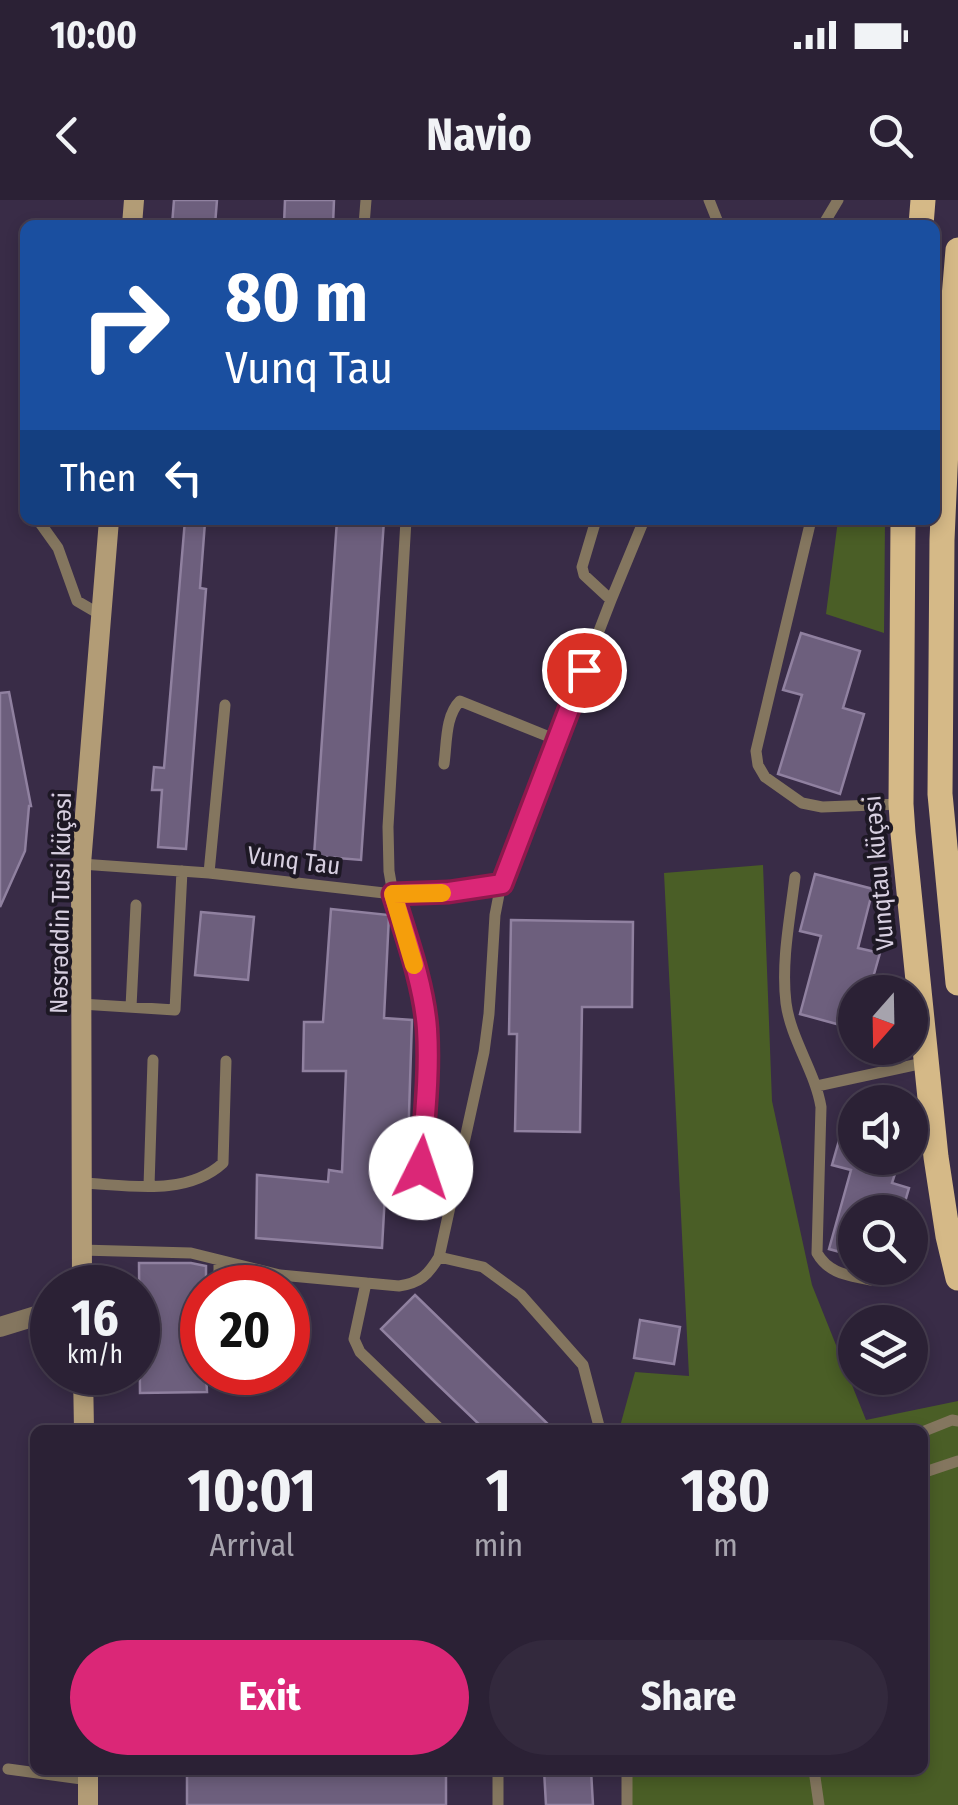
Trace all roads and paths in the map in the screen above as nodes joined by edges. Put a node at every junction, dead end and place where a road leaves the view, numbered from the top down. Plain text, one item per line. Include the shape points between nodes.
1 (958, 250) edge
2 (42, 525) edge
3 (108, 525) edge
4 (406, 525) edge
5 (595, 525) edge
6 (642, 525) edge
7 (810, 525) edge
8 (903, 525) edge
9 (611, 600) junction
10 (101, 615) junction
11 (225, 706) dead end
12 (557, 740) junction
13 (444, 764) dead end
14 (900, 804) junction
15 (81, 864) junction
16 (182, 871) junction
17 (209, 873) junction
18 (795, 877) dead end
19 (502, 884) junction
20 (393, 894) junction
21 (136, 904) dead end
22 (919, 975) edge
23 (958, 983) edge
24 (82, 1004) junction
25 (131, 1007) junction
26 (153, 1060) dead end
27 (226, 1061) dead end
28 (928, 1062) edge
29 (914, 1065) edge
30 (817, 1086) junction
31 (82, 1183) junction
32 (149, 1186) junction
33 (418, 1206) dead end
34 (81, 1250) junction
35 (439, 1257) junction
36 (219, 1260) junction
37 (81, 1265) edge
38 (219, 1265) edge
39 (838, 1272) edge
40 (958, 1278) edge
41 (366, 1283) junction
42 (30, 1318) edge
43 (0, 1327) edge
44 (83, 1395) edge
45 (958, 1421) edge
46 (84, 1425) edge
47 (436, 1425) edge
48 (599, 1425) edge
49 (928, 1430) edge
50 (958, 1461) edge
51 (928, 1471) edge
52 (8, 1769) dead end
53 (30, 1771) edge
54 (88, 1775) edge
55 (498, 1775) edge
56 (626, 1775) edge
57 (815, 1775) edge
58 (88, 1805) edge
59 (498, 1805) edge
60 (627, 1805) edge
61 (819, 1805) edge

1 - 23 main road via 942,540 940,794
2 - 10 lane via 58,548 77,601
3 - 10 main road, Nəsrəddin Tusi küçəsi
4 - 20 lane via 388,827
5 - 9 lane via 582,567
6 - 9 lane
7 - 14 lane via 758,765 802,803
8 - 14 main road, Vunqtau küçəsi
9 - 12 lane
10 - 15 main road, Nəsrəddin Tusi küçəsi
11 - 17 lane
12 - 13 lane via 460,701 450,715
12 - 19 lane
14 - 22 main road, Vunqtau küçəsi
15 - 16 lane, Vunq Tau
15 - 24 main road, Nəsrəddin Tusi küçəsi
16 - 17 lane, Vunq Tau
16 - 25 lane via 175,1010
17 - 20 lane, Vunq Tau
18 - 30 lane via 786,1005
19 - 20 lane, Vunq Tau
19 - 35 lane via 484,1052
20 - 33 lane via 427,1024
21 - 25 lane
24 - 25 lane
24 - 31 main road, Nəsrəddin Tusi küçəsi
26 - 32 lane
27 - 32 lane via 223,1163 186,1184
28 - 40 main road, Vunqtau küçəsi via 936,1157
29 - 30 lane
30 - 39 lane via 817,1253
31 - 32 lane
31 - 34 main road, Nəsrəddin Tusi küçəsi
34 - 36 lane
34 - 37 main road, Nəsrəddin Tusi küçəsi
35 - 41 lane via 416,1284
35 - 48 lane via 483,1268 521,1295 583,1365
36 - 38 lane
36 - 41 lane via 280,1275
41 - 47 lane via 354,1339 360,1352
42 - 43 street
44 - 46 main road
45 - 49 lane
50 - 51 lane
52 - 53 lane
54 - 58 main road
55 - 59 lane
56 - 60 lane
57 - 61 lane

